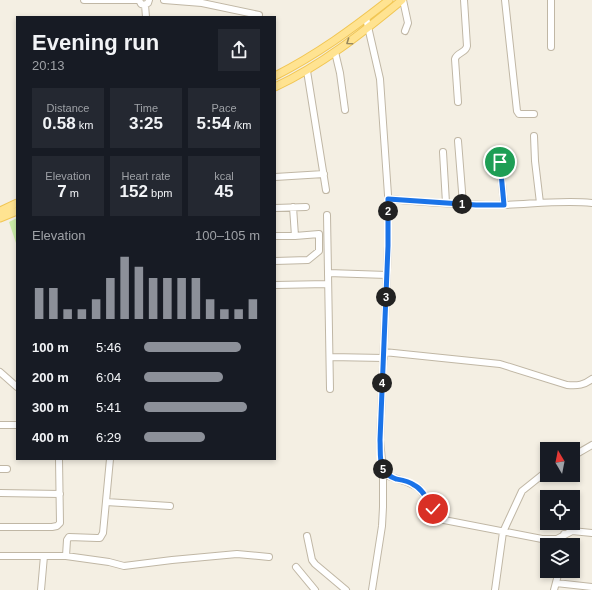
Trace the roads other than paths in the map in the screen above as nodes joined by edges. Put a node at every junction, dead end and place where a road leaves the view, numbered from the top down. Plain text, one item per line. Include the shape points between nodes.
1 (84, 0) edge
2 (139, 0) edge
3 (164, 0) edge
4 (389, 0) edge
5 (402, 0) edge
6 (464, 0) edge
7 (505, 0) edge
8 (551, 0) edge
9 (147, 2) edge
10 (259, 15) dead end
11 (146, 16) edge
12 (366, 18) junction
13 (369, 28) junction
14 (405, 31) dead end
15 (551, 47) dead end
16 (335, 52) junction
17 (307, 71) junction
18 (276, 75) edge
19 (276, 86) edge
20 (458, 102) dead end
21 (346, 110) dead end
22 (534, 114) dead end
23 (534, 136) dead end
24 (458, 141) dead end
25 (443, 152) dead end
26 (500, 162) dead end
27 (324, 174) junction
28 (276, 177) edge
29 (326, 190) dead end
30 (388, 199) junction
31 (592, 202) edge
32 (16, 203) edge
33 (446, 203) junction
34 (540, 203) junction
35 (463, 204) junction
36 (504, 205) junction
37 (293, 207) junction
38 (306, 207) dead end
39 (276, 208) edge
40 (0, 211) edge
41 (16, 211) edge
42 (327, 214) dead end
43 (0, 218) edge
44 (276, 236) edge
45 (295, 236) junction
46 (276, 261) edge
47 (328, 272) junction
48 (387, 275) junction
49 (328, 284) junction
50 (276, 285) edge
51 (384, 355) junction
52 (330, 357) junction
53 (0, 372) edge
54 (592, 378) edge
55 (585, 384) junction
56 (16, 386) edge
57 (592, 387) edge
58 (330, 389) dead end
59 (0, 425) edge
60 (16, 426) edge
61 (592, 445) edge
62 (580, 452) edge
63 (59, 460) edge
64 (110, 460) edge
65 (0, 469) edge
66 (7, 469) dead end
67 (383, 471) junction
68 (540, 477) edge
69 (0, 493) edge
70 (60, 494) junction
71 (106, 502) junction
72 (170, 506) dead end
73 (0, 527) edge
74 (503, 532) junction
75 (592, 533) edge
76 (564, 534) junction
77 (307, 536) dead end
78 (563, 538) edge
79 (0, 556) edge
80 (44, 556) junction
81 (66, 556) junction
82 (270, 557) dead end
83 (296, 568) dead end
84 (592, 586) edge
85 (555, 587) edge
86 (41, 590) edge
87 (315, 590) edge
88 (346, 590) edge
89 (372, 590) edge
90 (495, 590) edge

1 - 2 street
2 - 9 street via 141,4
3 - 10 street via 202,3
4 - 12 main road
5 - 13 main road
5 - 14 street via 408,23
6 - 20 street via 467,46 466,50 457,54 454,59
7 - 22 street via 517,111 520,114
8 - 15 street
9 - 11 street
12 - 13 street
12 - 18 main road via 331,44
13 -> 16 main road
13 - 30 street via 380,80
16 - 17 main road
16 - 21 street
17 - 19 main road
17 - 27 street
23 - 34 street
24 - 35 street
25 - 33 street
26 - 36 street
27 - 28 street
27 - 29 street
30 - 33 street
30 - 48 street
31 - 34 street
32 - 40 main road
33 - 35 street
34 - 36 street
35 - 36 street
37 - 38 street
37 - 39 street
37 - 45 street
41 - 43 main road
42 - 47 street
44 - 45 street
45 - 46 street via 319,234 319,251 308,260
47 - 48 street
47 - 49 street
48 - 51 street
49 - 50 street
49 - 52 street
51 - 52 street
51 - 55 street via 490,363 568,385
51 - 67 street via 380,440
52 - 58 street
53 - 56 street
54 - 55 street
55 - 57 street
59 - 60 street
61 - 62 street
63 - 70 street
64 - 71 street
65 - 66 street
67 - 74 street via 388,476 419,488 444,520
67 - 89 street via 382,526
68 - 74 street via 522,491
69 - 70 street
70 - 73 street via 60,523 57,526
71 - 72 street
71 - 81 street via 103,533 100,538 69,537
74 - 76 street via 551,540 558,539
74 - 90 street
75 - 76 street via 572,531
76 - 78 street
77 - 88 street via 315,564
79 - 80 street
80 - 81 street
80 - 86 street
81 - 82 street via 124,566 236,554
83 - 87 street
84 - 85 street

